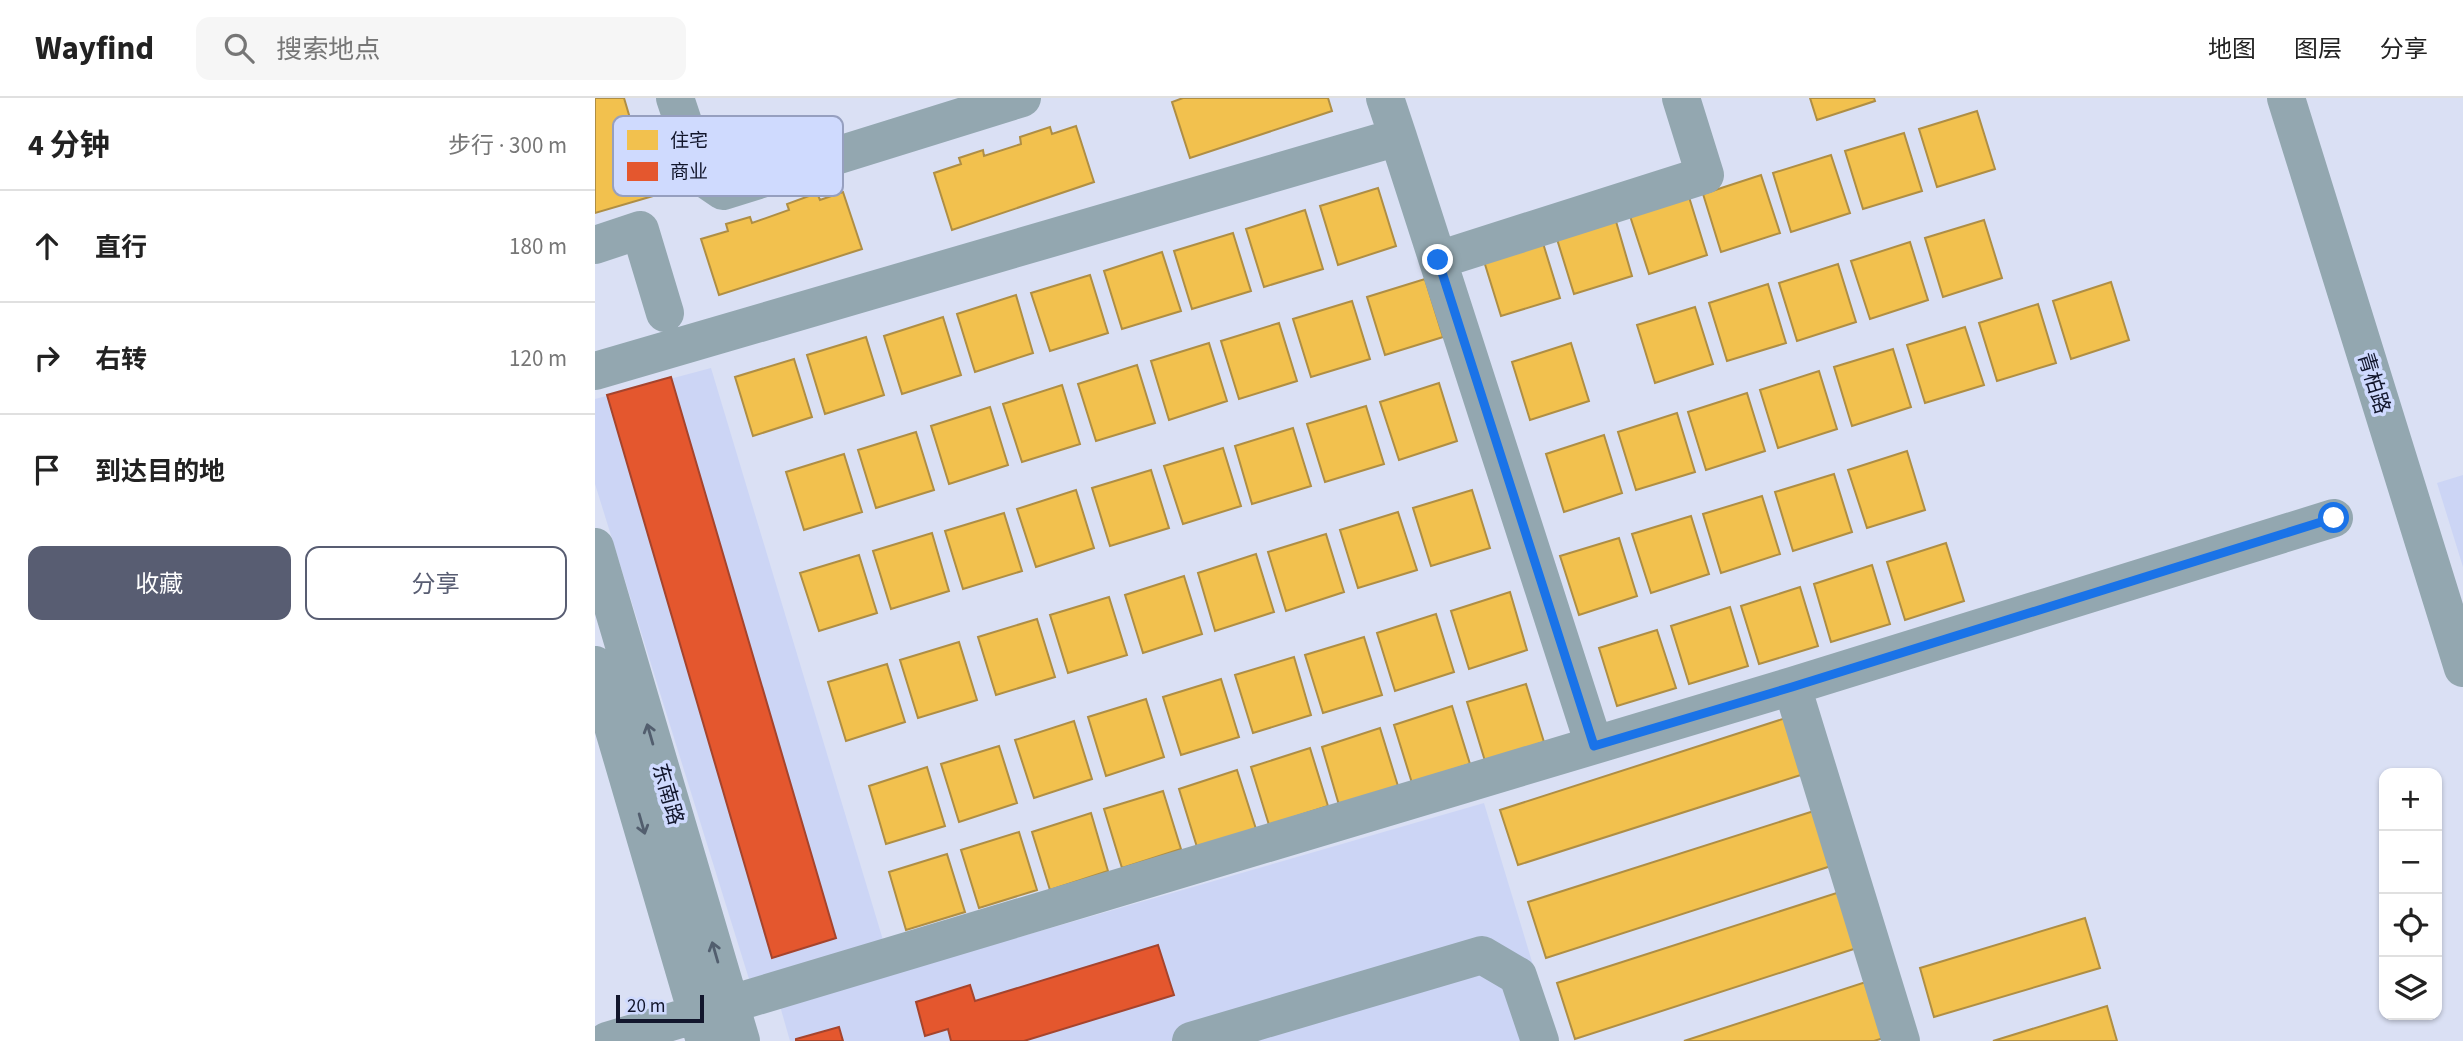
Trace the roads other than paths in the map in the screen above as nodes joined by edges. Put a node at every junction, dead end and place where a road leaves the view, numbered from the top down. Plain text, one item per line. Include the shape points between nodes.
1 (675, 98) edge
2 (1022, 98) edge
3 (1385, 98) edge
4 (1681, 98) edge
5 (2286, 98) edge
6 (681, 116) edge
7 (1398, 137) junction
8 (843, 154) edge
9 (595, 244) edge
10 (1438, 260) junction
11 (665, 313) dead end
12 (595, 371) edge
13 (2334, 518) dead end
14 (595, 547) edge
15 (595, 665) edge
16 (2463, 668) edge
17 (1792, 687) junction
18 (1594, 746) junction
19 (711, 1019) edge
20 (607, 1041) edge
21 (741, 1041) edge
22 (1191, 1041) edge
23 (1540, 1041) edge
24 (1901, 1041) edge

1 - 6 street
2 - 8 street
3 - 7 street
4 - 10 street via 1706,175
5 - 16 street, 青柏路
7 - 10 street
7 - 12 street
9 - 11 street via 640,230
10 - 18 street
13 - 17 street
19 -> 14 street, 东南路
15 -> 19 street, 东南路
17 - 18 street
17 - 24 street
18 - 19 street
19 - 20 street
19 - 21 street, 东南路
22 - 23 street via 1482,955 1518,976

